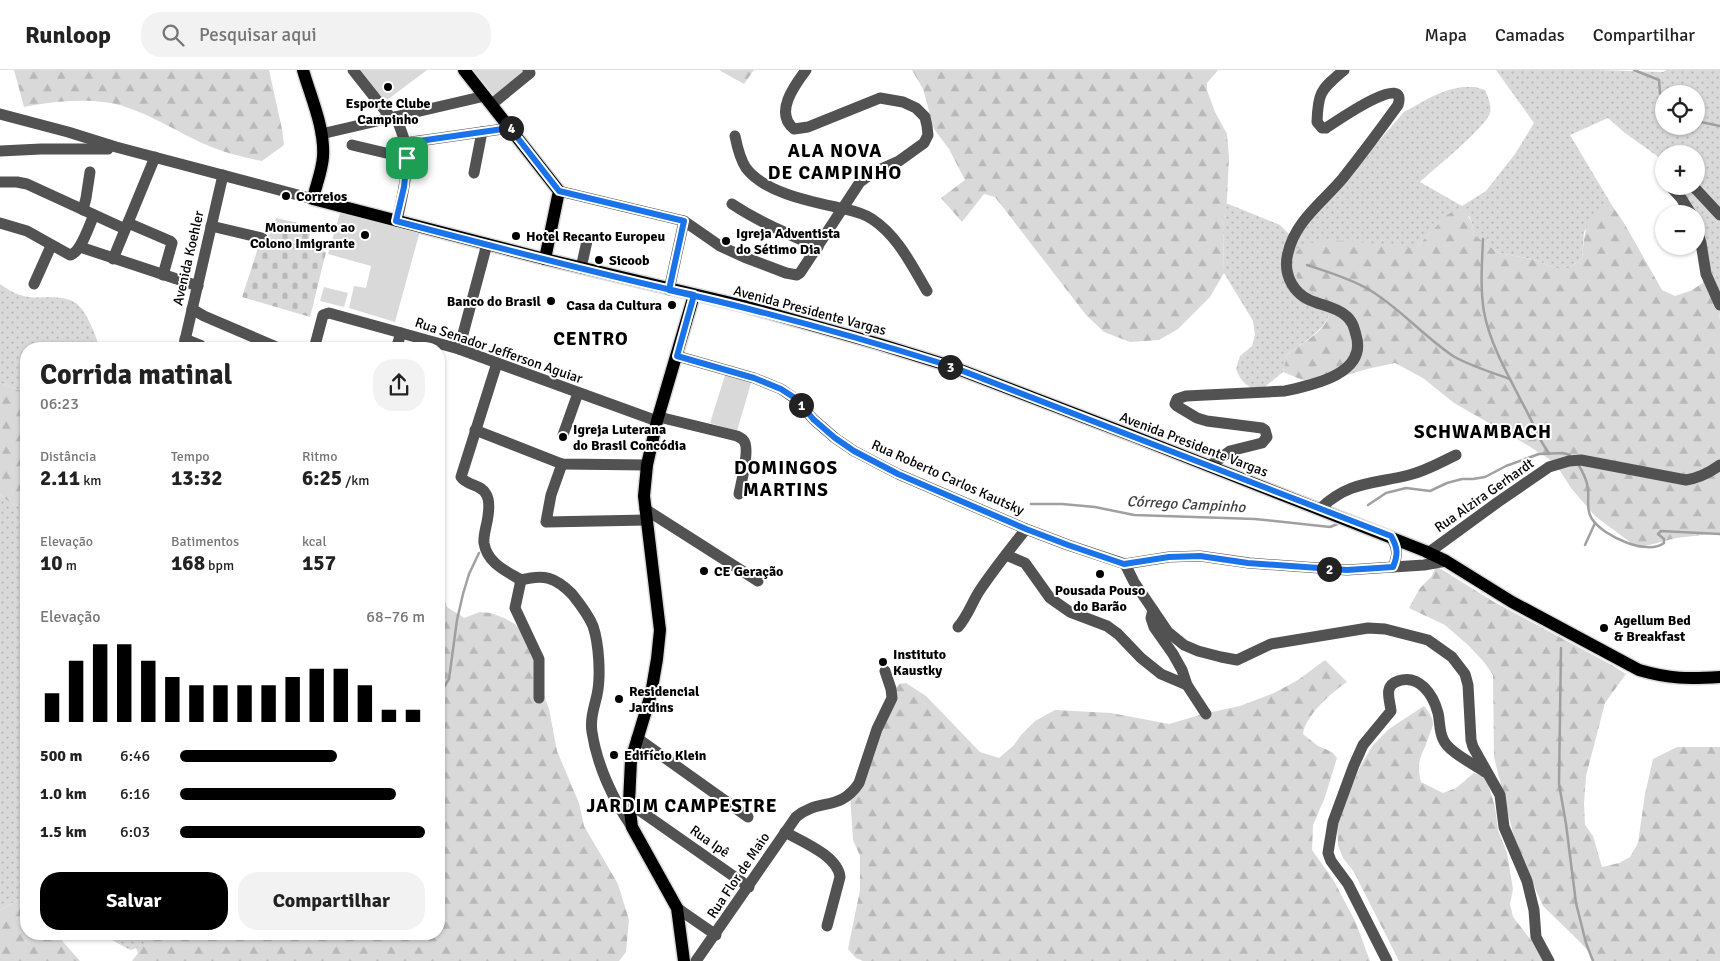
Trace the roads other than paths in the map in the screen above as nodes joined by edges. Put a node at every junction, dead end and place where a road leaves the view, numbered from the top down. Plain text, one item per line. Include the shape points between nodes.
1 (303, 70) edge
2 (353, 70) edge
3 (464, 70) edge
4 (528, 70) edge
5 (806, 70) edge
6 (1344, 70) edge
7 (488, 100) junction
8 (0, 114) edge
9 (394, 117) junction
10 (510, 128) junction
11 (482, 132) junction
12 (321, 134) junction
13 (735, 136) dead end
14 (405, 143) junction
15 (352, 145) dead end
16 (116, 148) junction
17 (0, 151) edge
18 (155, 157) junction
19 (407, 158) junction
20 (90, 172) dead end
21 (474, 173) dead end
22 (224, 175) junction
23 (0, 182) edge
24 (559, 191) junction
25 (1701, 195) edge
26 (313, 199) junction
27 (732, 204) dead end
28 (841, 208) junction
29 (82, 210) junction
30 (94, 215) junction
31 (1720, 215) edge
32 (396, 221) junction
33 (684, 221) junction
34 (127, 226) junction
35 (211, 226) junction
36 (2, 227) edge
37 (262, 238) dead end
38 (587, 241) dead end
39 (487, 244) junction
40 (51, 246) junction
41 (80, 247) junction
42 (818, 247) junction
43 (1703, 255) edge
44 (113, 259) junction
45 (545, 259) junction
46 (581, 268) junction
47 (163, 275) junction
48 (34, 284) dead end
49 (198, 286) junction
50 (669, 290) junction
51 (927, 291) dead end
52 (694, 295) junction
53 (1720, 305) edge
54 (192, 310) junction
55 (400, 332) junction
56 (184, 342) edge
57 (265, 342) edge
58 (316, 342) edge
59 (398, 342) edge
60 (435, 342) edge
61 (445, 345) edge
62 (459, 349) junction
63 (677, 356) junction
64 (497, 363) junction
65 (578, 393) junction
66 (658, 419) junction
67 (475, 430) junction
68 (563, 435) dead end
69 (1456, 455) dead end
70 (562, 464) junction
71 (646, 465) junction
72 (1720, 465) edge
73 (1210, 466) junction
74 (739, 494) dead end
75 (1320, 509) junction
76 (646, 514) junction
77 (1026, 529) junction
78 (1391, 536) junction
79 (1428, 553) junction
80 (1006, 554) junction
81 (1446, 562) junction
82 (1124, 564) junction
83 (1393, 567) junction
84 (521, 580) junction
85 (758, 581) dead end
86 (1153, 610) junction
87 (958, 627) dead end
88 (885, 671) dead end
89 (1720, 677) edge
90 (1187, 685) junction
91 (539, 698) dead end
92 (1206, 714) dead end
93 (637, 738) junction
94 (1487, 773) junction
95 (629, 786) junction
96 (610, 787) junction
97 (629, 803) junction
98 (748, 817) dead end
99 (632, 828) junction
100 (786, 832) junction
101 (749, 887) junction
102 (677, 908) junction
103 (827, 926) dead end
104 (716, 935) junction
105 (684, 961) edge
106 (696, 961) edge
107 (1387, 961) edge
108 (1549, 961) edge

1 - 12 main road
2 - 9 street
3 - 7 main road
4 - 7 street via 530,73
5 - 28 street via 789,94 786,108 785,116 794,129 808,127 880,98 902,102 916,108 925,117 928,135 924,143 899,161 866,176
6 - 73 street via 1320,94 1317,122 1322,128 1366,100 1390,90 1398,95 1398,105 1342,179 1296,231 1287,254 1287,274 1305,297 1348,317 1358,341 1354,359 1336,376 1286,391 1177,399 1177,406 1197,418 1262,428 1267,433 1262,443 1230,451
7 - 9 street
7 - 10 main road
8 - 16 street
9 - 12 street
9 - 14 street
10 - 11 street
10 - 24 main road
11 - 14 street
11 - 21 street
12 - 26 main road via 322,167
13 - 28 street via 743,163 756,178 790,196
14 - 19 street
15 - 19 street
16 - 17 street
16 - 18 street, Avenida Presidente Vargas
18 - 22 street, Avenida Presidente Vargas
18 - 34 street
19 - 32 street
20 - 29 street
22 - 26 street, Avenida Presidente Vargas
22 - 35 street, Avenida Koehler
23 - 29 street via 27,184
24 - 33 street
24 - 45 main road
25 - 31 street
26 - 32 main road, Avenida Presidente Vargas
27 - 42 street via 772,228
28 - 42 street
28 - 51 street via 861,213 882,227 900,245
29 - 30 street
30 - 34 street
30 - 41 street
32 - 39 main road, Avenida Presidente Vargas
33 - 42 street via 720,246 786,273 802,271
33 - 50 street
34 - 44 street
34 - 47 street via 172,243
35 - 37 street
35 - 49 street, Avenida Koehler
36 - 40 street via 27,231
38 - 46 street
39 - 45 main road, Avenida Presidente Vargas
39 - 62 street
40 - 41 street via 70,255 76,254
40 - 48 street
41 - 44 street
43 - 53 street via 1706,274
44 - 47 street
45 - 46 main road, Avenida Presidente Vargas
46 - 50 main road, Avenida Presidente Vargas
47 - 49 street
49 - 54 street, Avenida Koehler
50 - 52 main road, Avenida Presidente Vargas
52 - 63 main road
52 - 73 main road, Avenida Presidente Vargas via 817,326 950,366
54 - 56 street, Avenida Koehler
54 - 57 street
55 - 58 street, Rua Senador Jefferson Aguiar via 329,313 323,315
55 - 59 street
55 - 60 street, Rua Senador Jefferson Aguiar
61 - 62 street, Rua Senador Jefferson Aguiar
62 - 64 street, Rua Senador Jefferson Aguiar
63 - 66 main road
63 - 77 street, Rua Roberto Carlos Kautsky via 781,389 798,400 813,419 854,451 898,474
64 - 65 street, Rua Senador Jefferson Aguiar
64 - 67 street
65 - 66 street, Rua Senador Jefferson Aguiar
65 - 68 street
66 - 71 main road
66 - 74 street, Rua Senador Jefferson Aguiar via 743,439 746,452
67 - 70 street
67 - 84 street via 461,477 484,490 488,497 484,542 489,556 500,568
69 - 75 street via 1410,475 1349,488
70 - 71 street
70 - 76 street via 546,522
71 - 76 main road
72 - 79 street, Rua Alzira Gerhardt via 1697,478 1686,480 1581,460 1558,463
73 - 75 main road, Avenida Presidente Vargas
75 - 78 main road, Avenida Presidente Vargas
76 - 85 street
76 - 93 main road via 660,630 652,694
77 - 80 street, Rua Roberto Carlos Kautsky
77 - 82 street, Rua Roberto Carlos Kautsky
78 - 79 main road, Avenida Presidente Vargas
78 - 83 street via 1397,547
79 - 81 main road, Avenida Presidente Vargas
80 - 87 street, Rua Roberto Carlos Kautsky
80 - 90 street via 1025,563 1050,598 1070,612 1107,626 1161,674
81 - 83 street
81 - 89 main road, Avenida Presidente Vargas via 1512,602 1639,670 1677,679
82 - 83 street via 1200,556 1347,570
82 - 86 street
84 - 91 street via 515,608 539,659
84 - 96 street via 544,576 565,587 583,608 592,625 599,678 591,719 592,731 594,746
86 - 90 street via 1154,627 1173,654
86 - 94 street via 1168,632 1184,645 1234,660 1271,644 1368,628 1428,640 1452,658 1465,674 1471,740
88 - 100 street, Rua Flor de Maio via 892,698 854,791 833,804 804,810
90 - 92 street
93 - 95 main road
93 - 98 street
94 - 107 street via 1452,750 1442,739 1438,713 1425,686 1405,680 1390,686 1391,711 1364,745 1354,765 1333,822 1328,853 1330,861 1348,884
94 - 108 street via 1500,794 1504,827 1527,881 1536,937
95 - 96 street
95 - 97 main road
96 - 99 street
97 - 99 main road
97 - 101 street, Rua Ipê
99 - 102 main road
100 - 101 street, Rua Flor de Maio
100 - 103 street, Rua Flor de Maio via 830,858 839,871
101 - 104 street, Rua Flor de Maio
102 - 104 street
102 - 105 main road
104 - 106 street, Rua Flor de Maio

